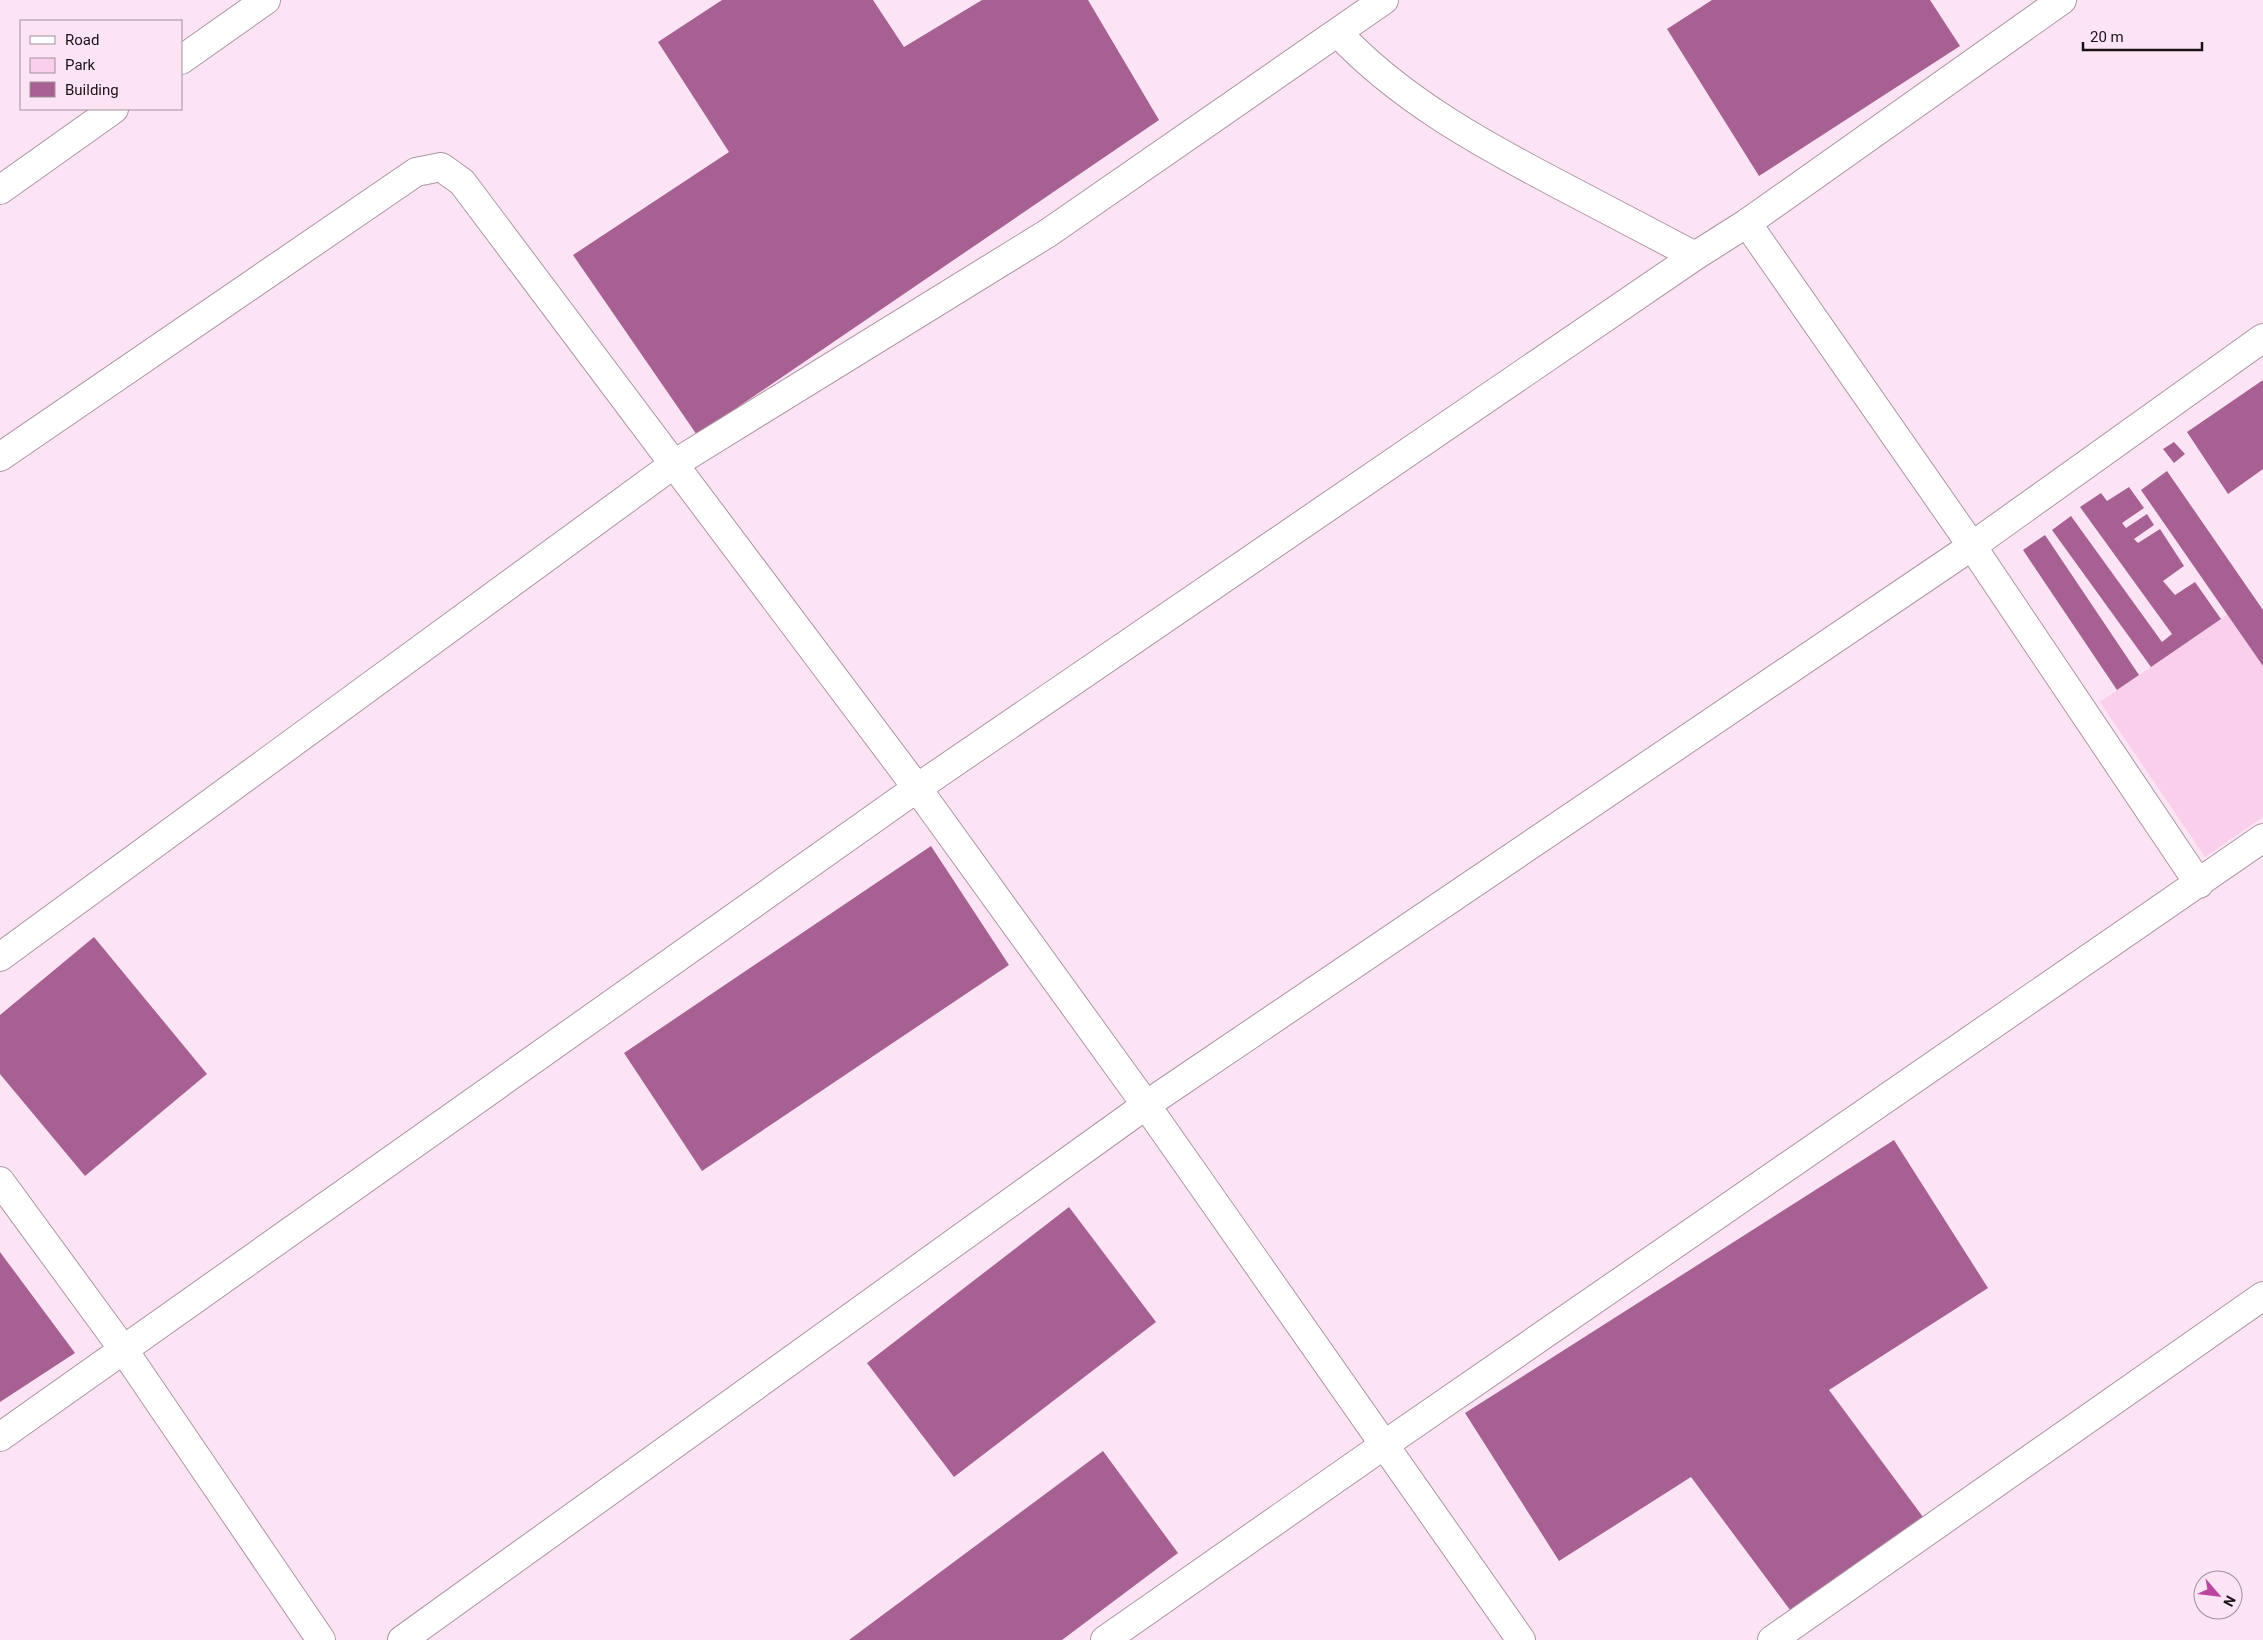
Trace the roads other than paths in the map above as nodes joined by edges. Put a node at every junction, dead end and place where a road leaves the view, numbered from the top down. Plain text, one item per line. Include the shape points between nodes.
1 (266, 0) edge
2 (2062, 0) edge
3 (1375, 3) edge
4 (1338, 33) junction
5 (182, 59) edge
6 (113, 110) edge
7 (0, 190) edge
8 (1747, 223) junction
9 (1695, 256) junction
10 (2263, 338) edge
11 (0, 457) edge
12 (674, 464) junction
13 (1972, 546) junction
14 (917, 788) junction
15 (2263, 838) edge
16 (2199, 884) junction
17 (0, 957) edge
18 (1146, 1105) junction
19 (0, 1181) edge
20 (2263, 1296) edge
21 (123, 1349) junction
22 (0, 1437) edge
23 (1384, 1445) junction
24 (321, 1640) edge
25 (402, 1640) edge
26 (1105, 1640) edge
27 (1521, 1640) edge
28 (1772, 1640) edge

1 - 5 street
2 - 8 street
3 - 4 street
4 - 9 street via 1410,98 1496,152
4 - 12 street via 1048,233
6 - 7 street
8 - 9 street
8 - 13 street
9 - 14 street
10 - 13 street
11 - 12 street via 416,172 441,167 462,182
12 - 14 street
12 - 17 street
13 - 16 street
13 - 18 street
14 - 18 street
14 - 21 street
15 - 16 street
16 - 23 street
18 - 23 street
18 - 25 street
19 - 21 street
20 - 28 street
21 - 22 street
21 - 24 street
23 - 26 street
23 - 27 street

